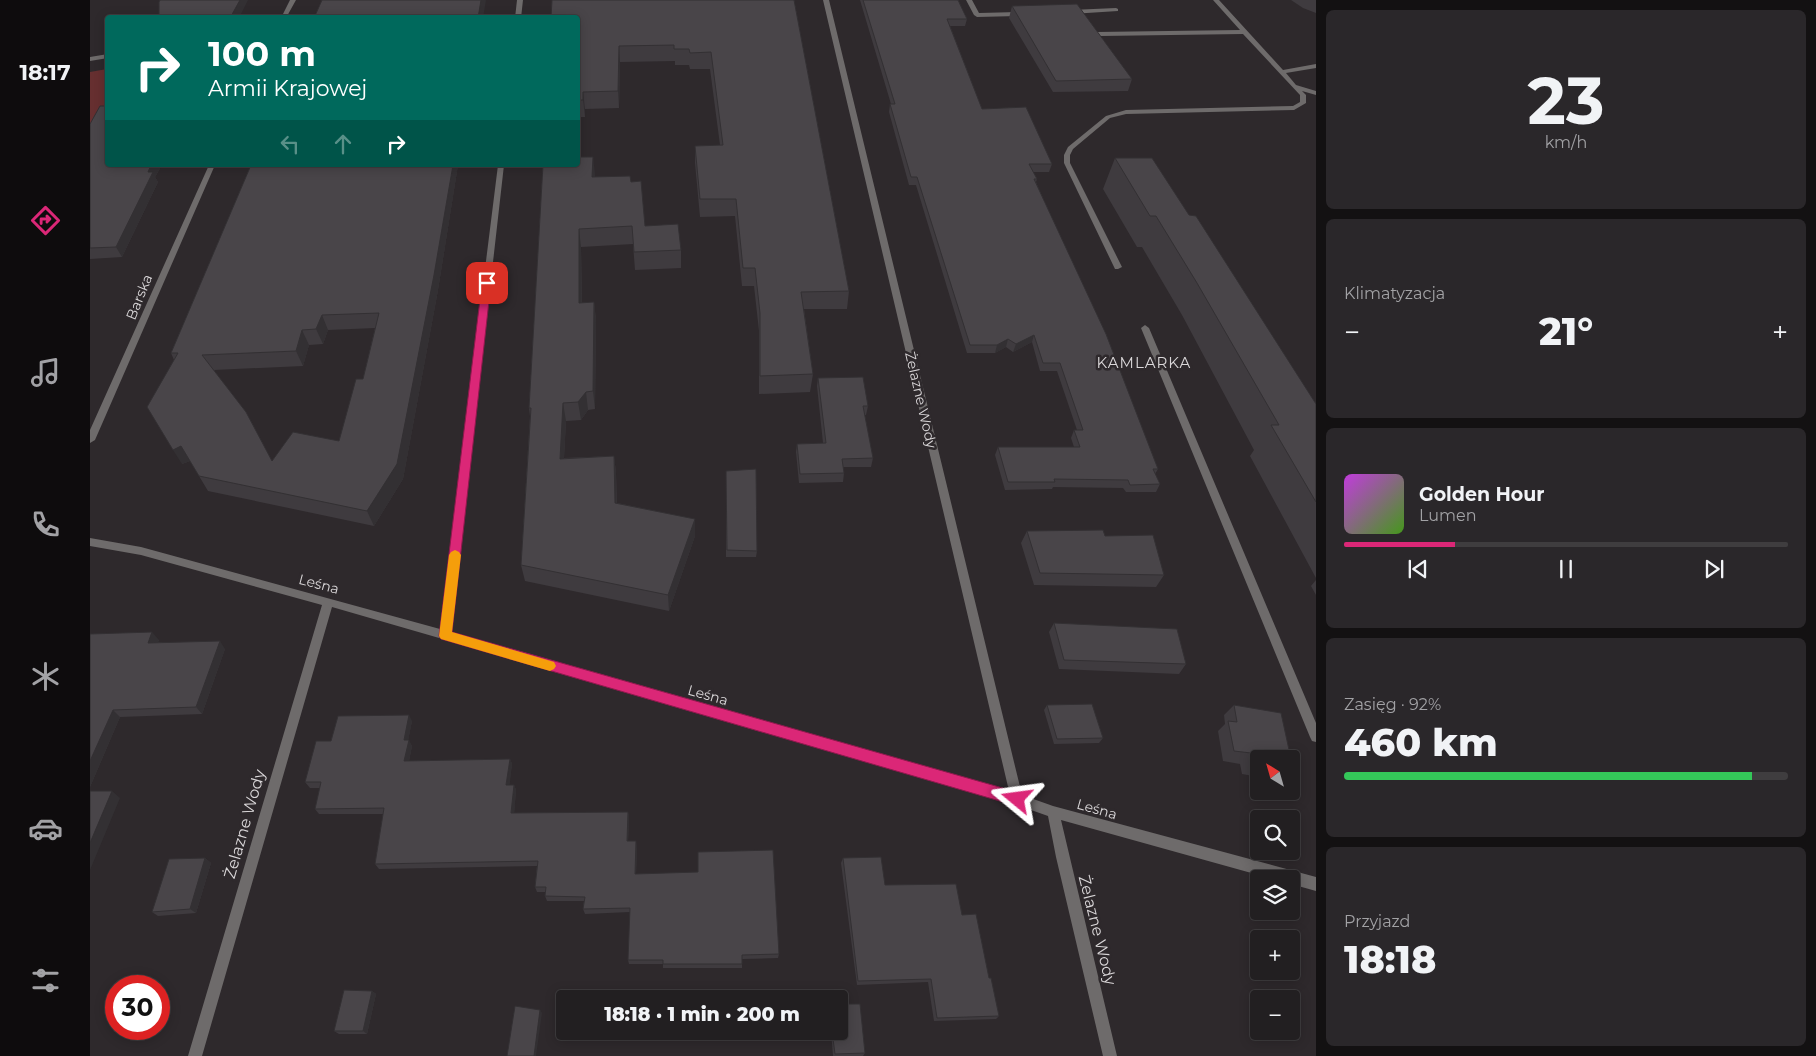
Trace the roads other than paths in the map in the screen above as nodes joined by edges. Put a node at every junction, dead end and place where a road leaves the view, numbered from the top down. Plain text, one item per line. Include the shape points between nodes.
1 (293, 0) edge
2 (520, 0) edge
3 (826, 0) edge
4 (969, 0) edge
5 (1216, 0) edge
6 (1116, 10) dead end
7 (1067, 12) edge
8 (1027, 14) edge
9 (286, 15) edge
10 (518, 15) edge
11 (1244, 32) junction
12 (1107, 50) edge
13 (105, 56) edge
14 (90, 59) edge
15 (1316, 66) edge
16 (1281, 72) junction
17 (1294, 86) junction
18 (1316, 93) edge
19 (211, 167) edge
20 (501, 167) edge
21 (1118, 267) dead end
22 (1146, 328) dead end
23 (90, 440) edge
24 (90, 542) edge
25 (328, 602) junction
26 (445, 636) junction
27 (1316, 737) edge
28 (1017, 799) junction
29 (1053, 812) junction
30 (1316, 884) edge
31 (195, 1056) edge
32 (1110, 1056) edge

1 - 9 street
2 - 10 street
3 - 28 street, Żelazne Wody
4 - 8 street via 977,15
5 - 11 street
6 - 7 street
11 - 12 street via 1096,34
11 - 16 street
13 - 14 street
15 - 16 street
16 - 17 street
17 - 18 street
17 - 21 street via 1303,95 1304,103 1294,108 1126,112 1108,118 1070,148 1067,163
19 - 23 street, Barska
20 - 26 street
22 - 27 street
24 - 25 street, Leśna via 141,551
25 - 26 street, Leśna
25 - 31 street, Żelazne Wody
26 - 28 street, Leśna
28 - 29 street, Leśna
29 - 30 street, Leśna
29 - 32 street, Żelazne Wody

